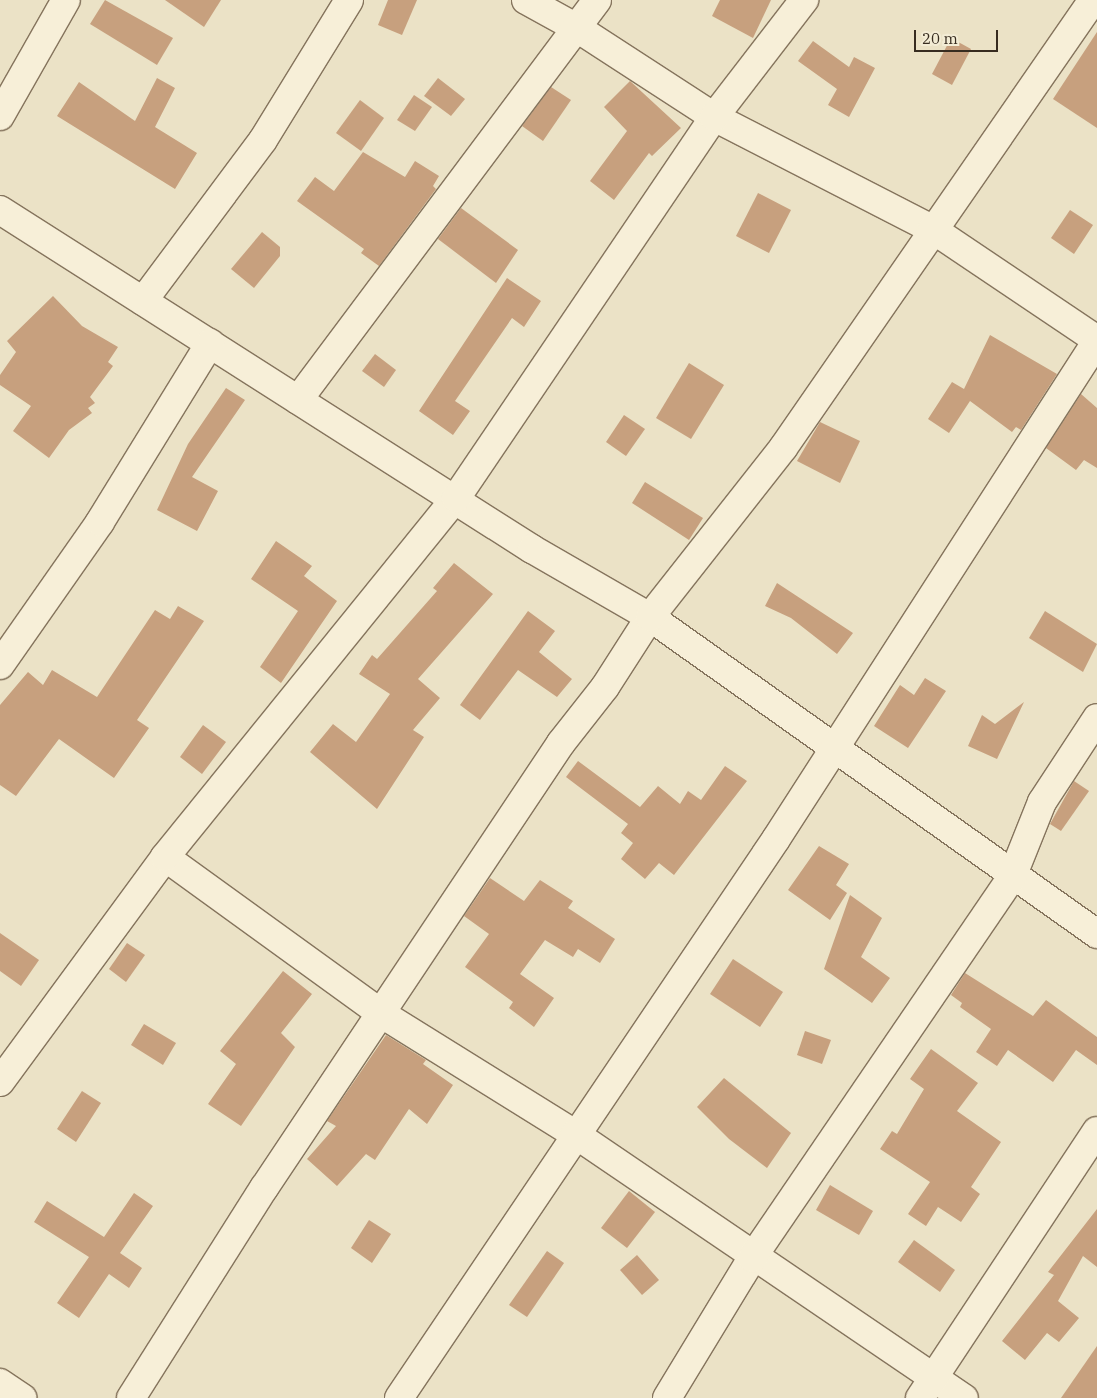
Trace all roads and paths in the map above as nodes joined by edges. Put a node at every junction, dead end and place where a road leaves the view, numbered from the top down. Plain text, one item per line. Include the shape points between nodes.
1 (66, 0) edge
2 (349, 0) edge
3 (526, 0) edge
4 (597, 0) edge
5 (804, 0) edge
6 (1093, 0) edge
7 (577, 28) junction
8 (0, 116) edge
9 (714, 117) junction
10 (0, 210) edge
11 (932, 229) junction
12 (143, 301) junction
13 (1097, 340) edge
14 (210, 344) junction
15 (298, 400) junction
16 (456, 498) junction
17 (650, 617) junction
18 (0, 665) edge
19 (1097, 718) edge
20 (834, 746) junction
21 (165, 857) junction
22 (1012, 877) junction
23 (1097, 934) edge
24 (382, 1014) junction
25 (0, 1082) edge
26 (1097, 1131) edge
27 (575, 1134) junction
28 (752, 1258) junction
29 (0, 1383) edge
30 (927, 1387) edge
31 (22, 1398) edge
32 (131, 1398) edge
33 (399, 1398) edge
34 (667, 1398) edge
35 (964, 1398) edge

1 - 8 street
2 - 12 street via 263,140
3 - 7 street
4 - 7 street
5 - 9 street
6 - 11 street
7 - 9 street
7 - 15 street
9 - 11 street
9 - 16 street
10 - 12 street
11 - 13 street
11 - 17 street via 783,448
12 - 14 street
13 - 20 street
14 - 15 street
14 - 18 street via 100,522
15 - 16 street
16 - 17 street via 532,549
16 - 21 street
17 - 20 street
17 - 24 street
19 - 22 street via 1042,802
20 - 22 street
20 - 27 street
21 - 24 street
21 - 25 street
22 - 23 street
22 - 28 street
24 - 27 street
24 - 32 street
26 - 30 street
27 - 28 street
27 - 33 street
28 - 30 street
28 - 34 street
29 - 31 street
30 - 35 street

